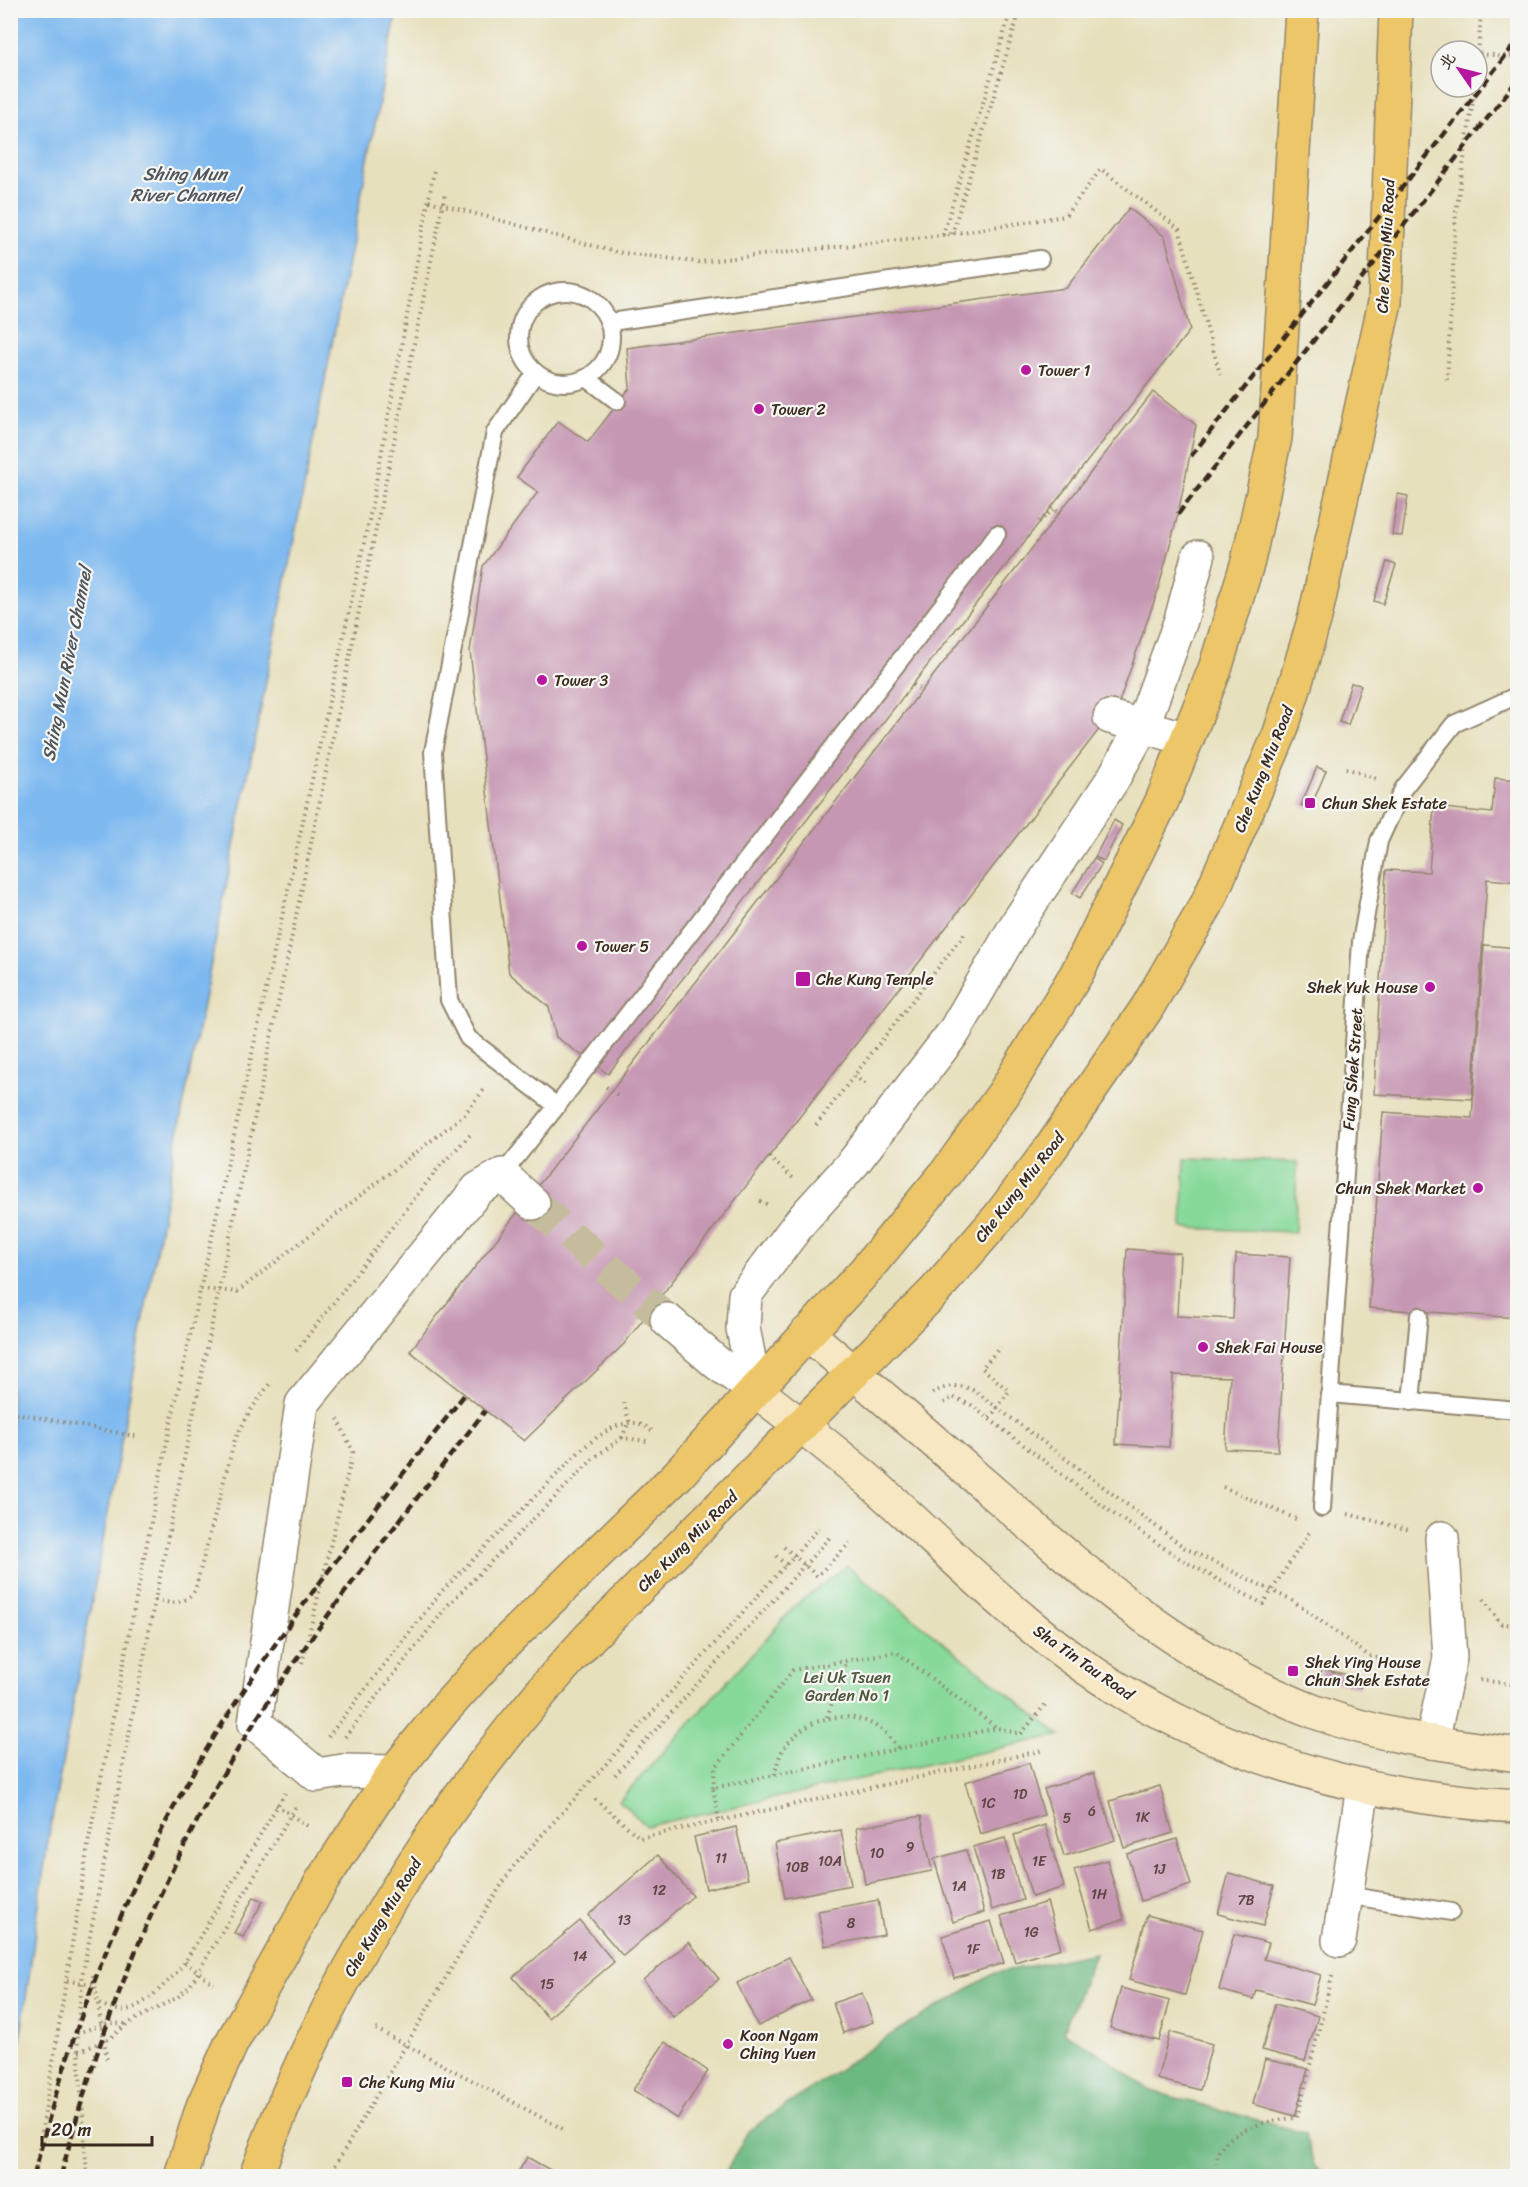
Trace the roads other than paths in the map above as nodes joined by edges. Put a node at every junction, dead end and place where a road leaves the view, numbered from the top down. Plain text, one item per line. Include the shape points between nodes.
1 (1302, 10) edge
2 (1396, 10) edge
3 (1040, 259) dead end
4 (611, 322) junction
5 (535, 374) junction
6 (588, 379) junction
7 (617, 401) dead end
8 (996, 534) dead end
9 (1198, 557) dead end
10 (1518, 695) edge
11 (1110, 717) dead end
12 (1142, 727) junction
13 (1187, 739) junction
14 (557, 1106) junction
15 (502, 1175) junction
16 (533, 1203) tunnel mouth
17 (1419, 1316) dead end
18 (667, 1320) tunnel mouth
19 (807, 1333) junction
20 (853, 1372) junction
21 (755, 1390) junction
22 (1329, 1394) junction
23 (1411, 1402) junction
24 (1518, 1410) edge
25 (802, 1426) junction
26 (1322, 1508) road end
27 (1442, 1538) road end
28 (1432, 1742) junction
29 (1518, 1755) edge
30 (394, 1772) junction
31 (1363, 1787) junction
32 (1518, 1806) edge
33 (1346, 1895) junction
34 (1451, 1912) dead end
35 (1338, 1951) road end
36 (181, 2176) edge
37 (256, 2176) edge

1 - 13 main road via 1275,438 1245,571 1215,669
2 - 20 main road, Che Kung Miu Road via 1385,302 1315,617 1280,733 1207,904 1147,1008 999,1217 934,1292
3 - 4 lane
4 - 5 lane via 598,302 580,292 561,290 538,298 524,314 518,336 523,359
4 - 6 lane via 611,349
5 - 6 lane via 555,384
5 - 14 lane via 495,432 433,752 449,1000 468,1038
6 - 7 lane
8 - 14 lane
9 - 12 street via 1182,620
10 - 22 lane, Fung Shek Street via 1454,724 1403,789 1379,841 1361,942
11 - 12 street
12 - 13 street
12 - 21 street via 1113,779 1018,922 954,1032 745,1295 743,1328
13 - 19 main road via 1150,828 1082,963 1010,1084 947,1172
14 - 15 lane
15 - 16 street
15 - 30 street via 478,1189 302,1404 255,1723 316,1775
17 - 23 lane
18 - 21 street
19 - 20 street
19 - 21 main road
20 - 25 main road, Che Kung Miu Road
20 - 28 street via 1054,1546 1155,1626 1235,1675 1318,1713 1390,1736
21 - 25 street, Sha Tin Tau Road
21 - 30 main road via 676,1477 498,1650
22 - 23 lane
22 - 26 lane, Fung Shek Street
23 - 24 lane
25 - 31 street, Sha Tin Tau Road via 866,1478 1015,1613 1121,1691 1214,1740 1296,1771
25 - 37 main road, Che Kung Miu Road via 546,1684 462,1793 410,1868 356,1959 296,2077
27 - 28 street via 1450,1659
28 - 29 street
30 - 36 main road via 322,1881 231,2044 203,2106
31 - 32 street, Sha Tin Tau Road
31 - 33 street
33 - 34 lane
33 - 35 street

